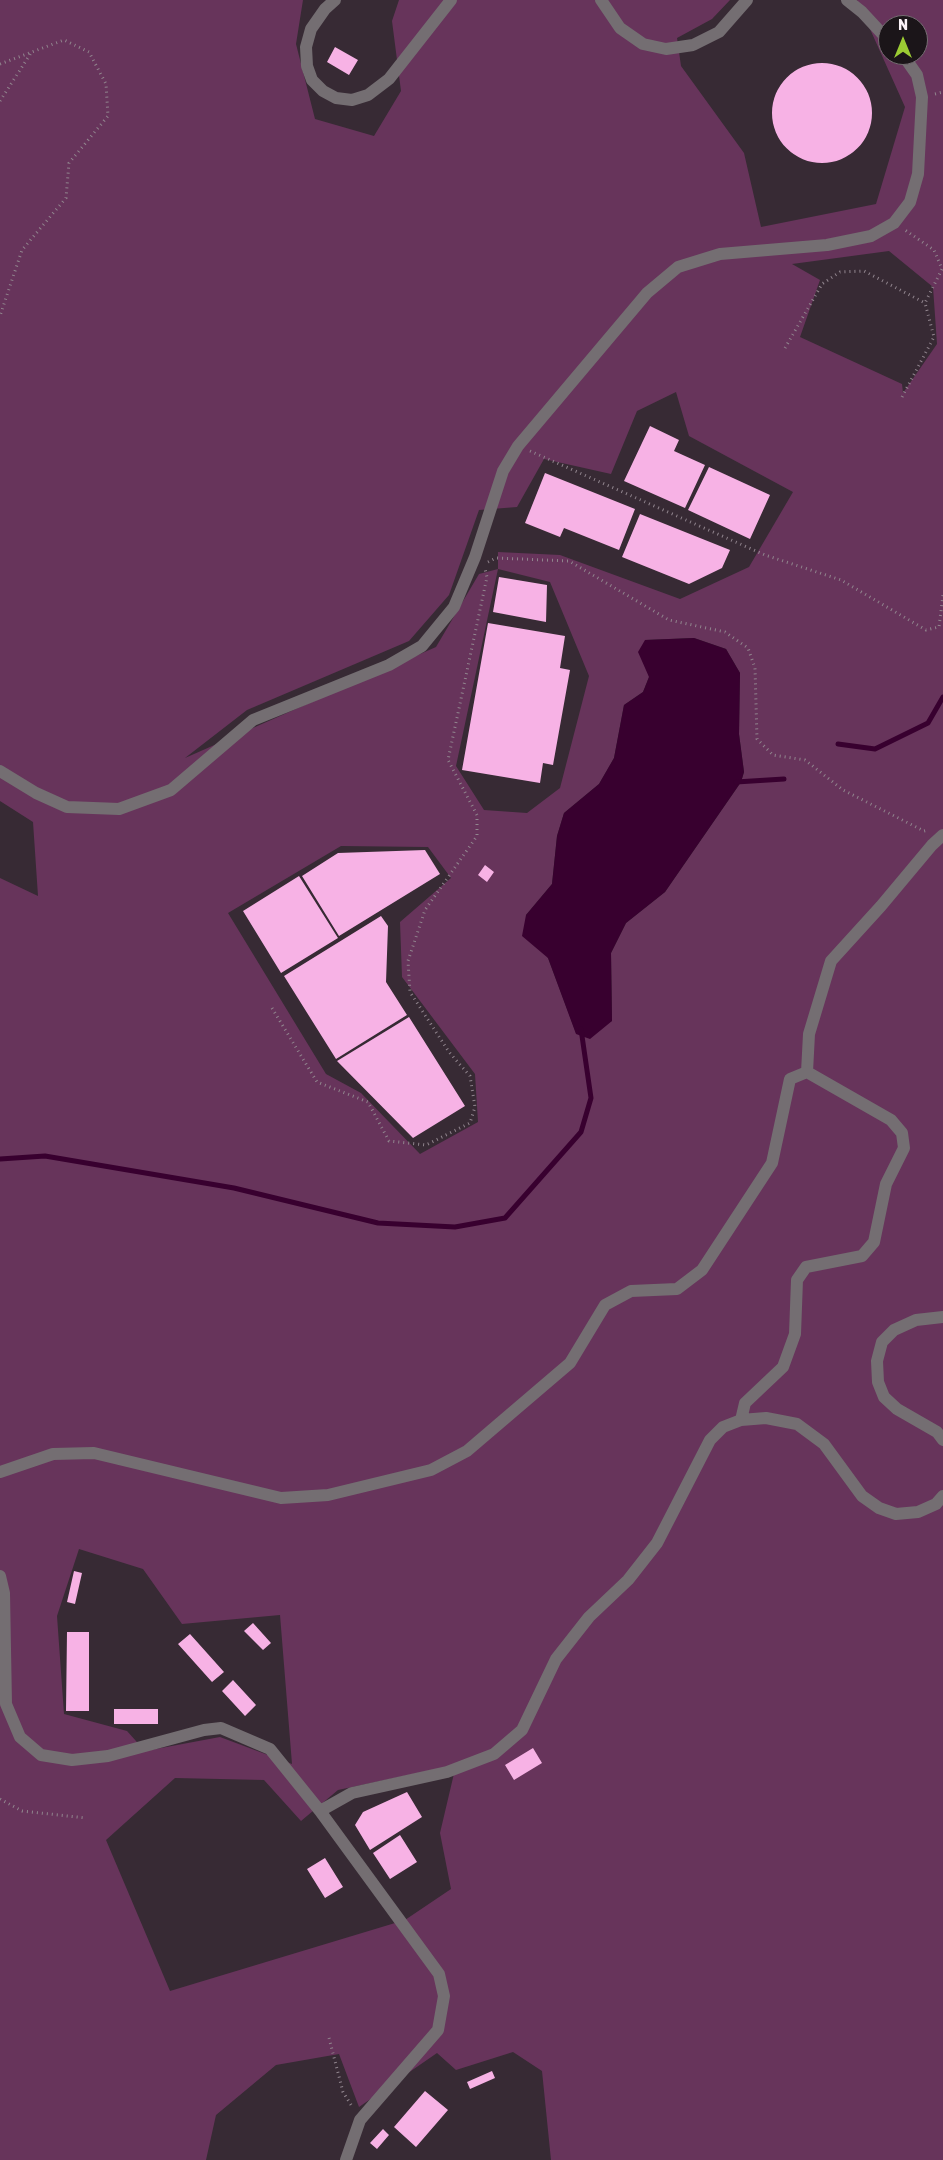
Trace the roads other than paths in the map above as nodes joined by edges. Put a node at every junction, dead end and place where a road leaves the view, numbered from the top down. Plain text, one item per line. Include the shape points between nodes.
1 (335, 0) edge
2 (451, 0) edge
3 (601, 0) edge
4 (746, 0) edge
5 (847, 0) edge
6 (878, 29) edge
7 (910, 65) edge
8 (0, 771) edge
9 (938, 832) edge
10 (807, 1072) junction
11 (943, 1317) edge
12 (742, 1420) junction
13 (943, 1440) edge
14 (0, 1472) edge
15 (943, 1496) edge
16 (0, 1576) edge
17 (320, 1811) junction
18 (346, 2160) edge

1 - 2 street via 311,29 306,47 307,66 312,80 323,91 336,98 352,100 368,95 389,79
3 - 4 street via 620,28 643,44 666,49 693,46 720,32
5 - 6 street
7 - 8 street via 917,75 922,97 918,174 910,202 894,223 871,236 836,243 720,254 678,267 647,294 518,446 503,471 475,557 454,608 422,646 389,665 254,720 171,790 119,809 67,807
9 - 10 street via 932,845 831,961 809,1034
10 - 12 street via 891,1120 902,1133 904,1148 886,1184 874,1242 862,1256 806,1267 797,1280 795,1334 782,1367 745,1403
10 - 14 street via 790,1079 772,1163 702,1270 677,1289 631,1291 605,1305 570,1362 467,1451 431,1470 328,1495 281,1498 94,1453 53,1454
11 - 13 street via 916,1320 894,1330 882,1342 877,1361 878,1382 884,1397 897,1409 937,1432
12 - 15 street via 766,1418 797,1424 824,1444 862,1496 879,1508 896,1514 918,1512 936,1504
12 - 17 street via 723,1427 710,1440 657,1543 628,1580 589,1617 556,1659 522,1730 494,1754 446,1772 352,1793
16 - 17 street via 4,1593 6,1704 20,1738 41,1755 72,1760 108,1756 221,1728 270,1750
17 - 18 street via 439,1974 444,1996 438,2030 360,2120

